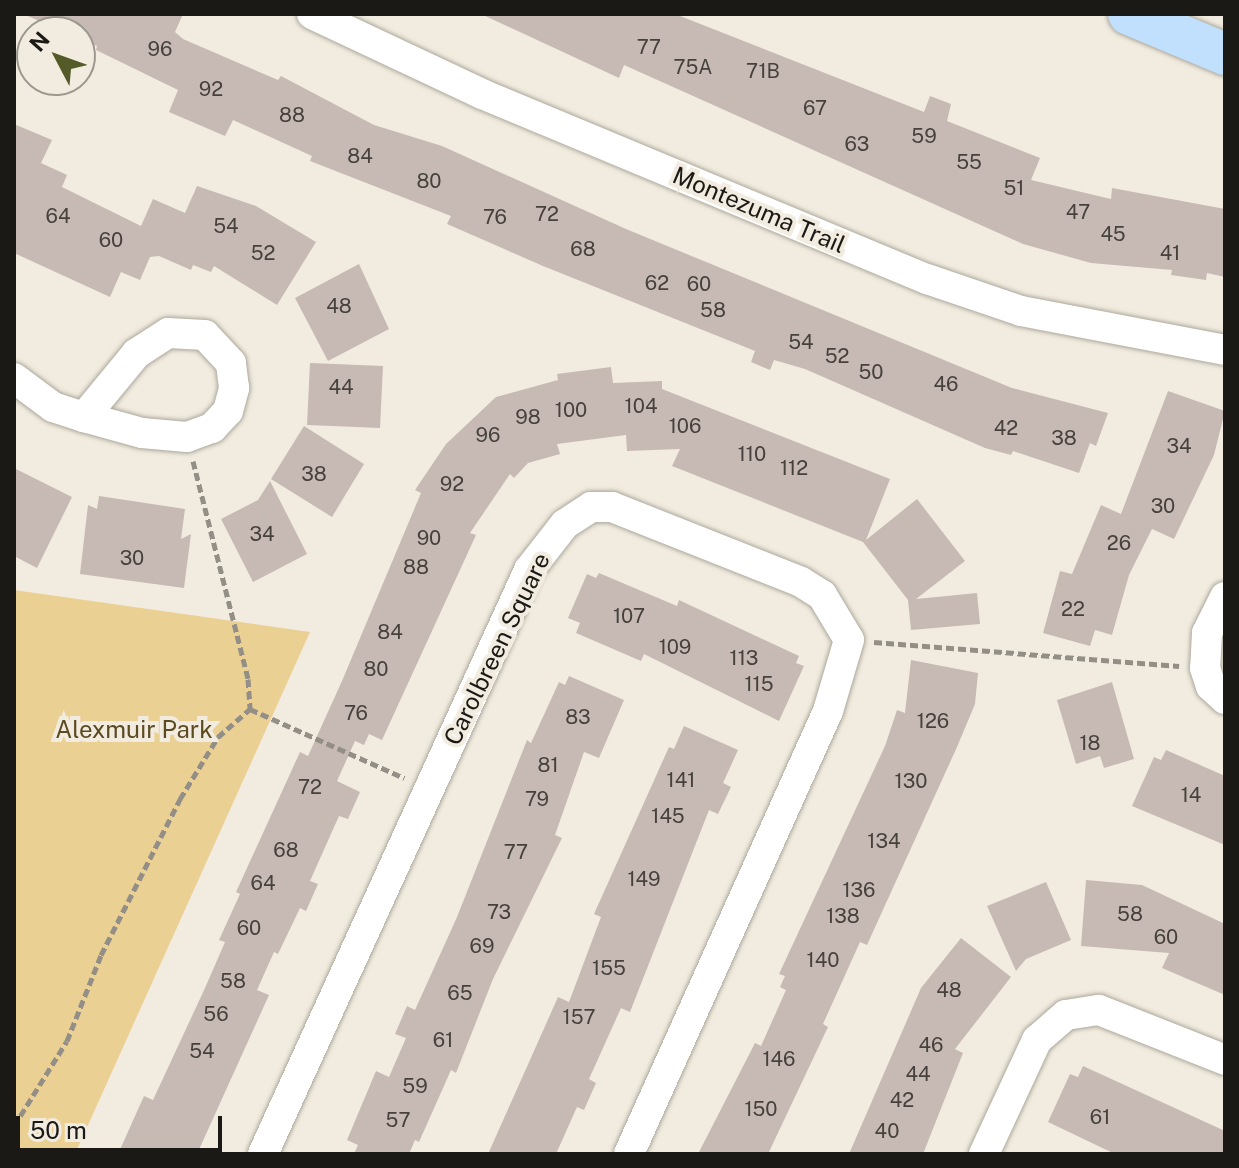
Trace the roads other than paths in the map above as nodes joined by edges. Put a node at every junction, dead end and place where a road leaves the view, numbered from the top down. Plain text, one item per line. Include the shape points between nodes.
1 (312, 14) edge
2 (1129, 14) edge
3 (1225, 54) edge
4 (1225, 350) edge
5 (14, 378) edge
6 (84, 417) junction
7 (1225, 597) edge
8 (1225, 699) edge
9 (1225, 1060) edge
10 (263, 1154) edge
11 (629, 1154) edge
12 (984, 1154) edge

1 - 4 street, Montezuma Trail via 482,94 927,279 1021,311
2 - 3 main road
5 - 6 street via 53,407
6 - 6 street via 136,354 168,333 205,335 231,363 234,388 228,411 212,428 187,437 142,433
7 - 8 street via 1207,633 1205,668 1211,686
9 - 12 street via 1131,1019 1099,1010 1066,1015 1037,1040
10 - 11 street, Carolbreen Square via 529,570 565,524 591,507 612,507 801,582 822,595 849,640 828,711

